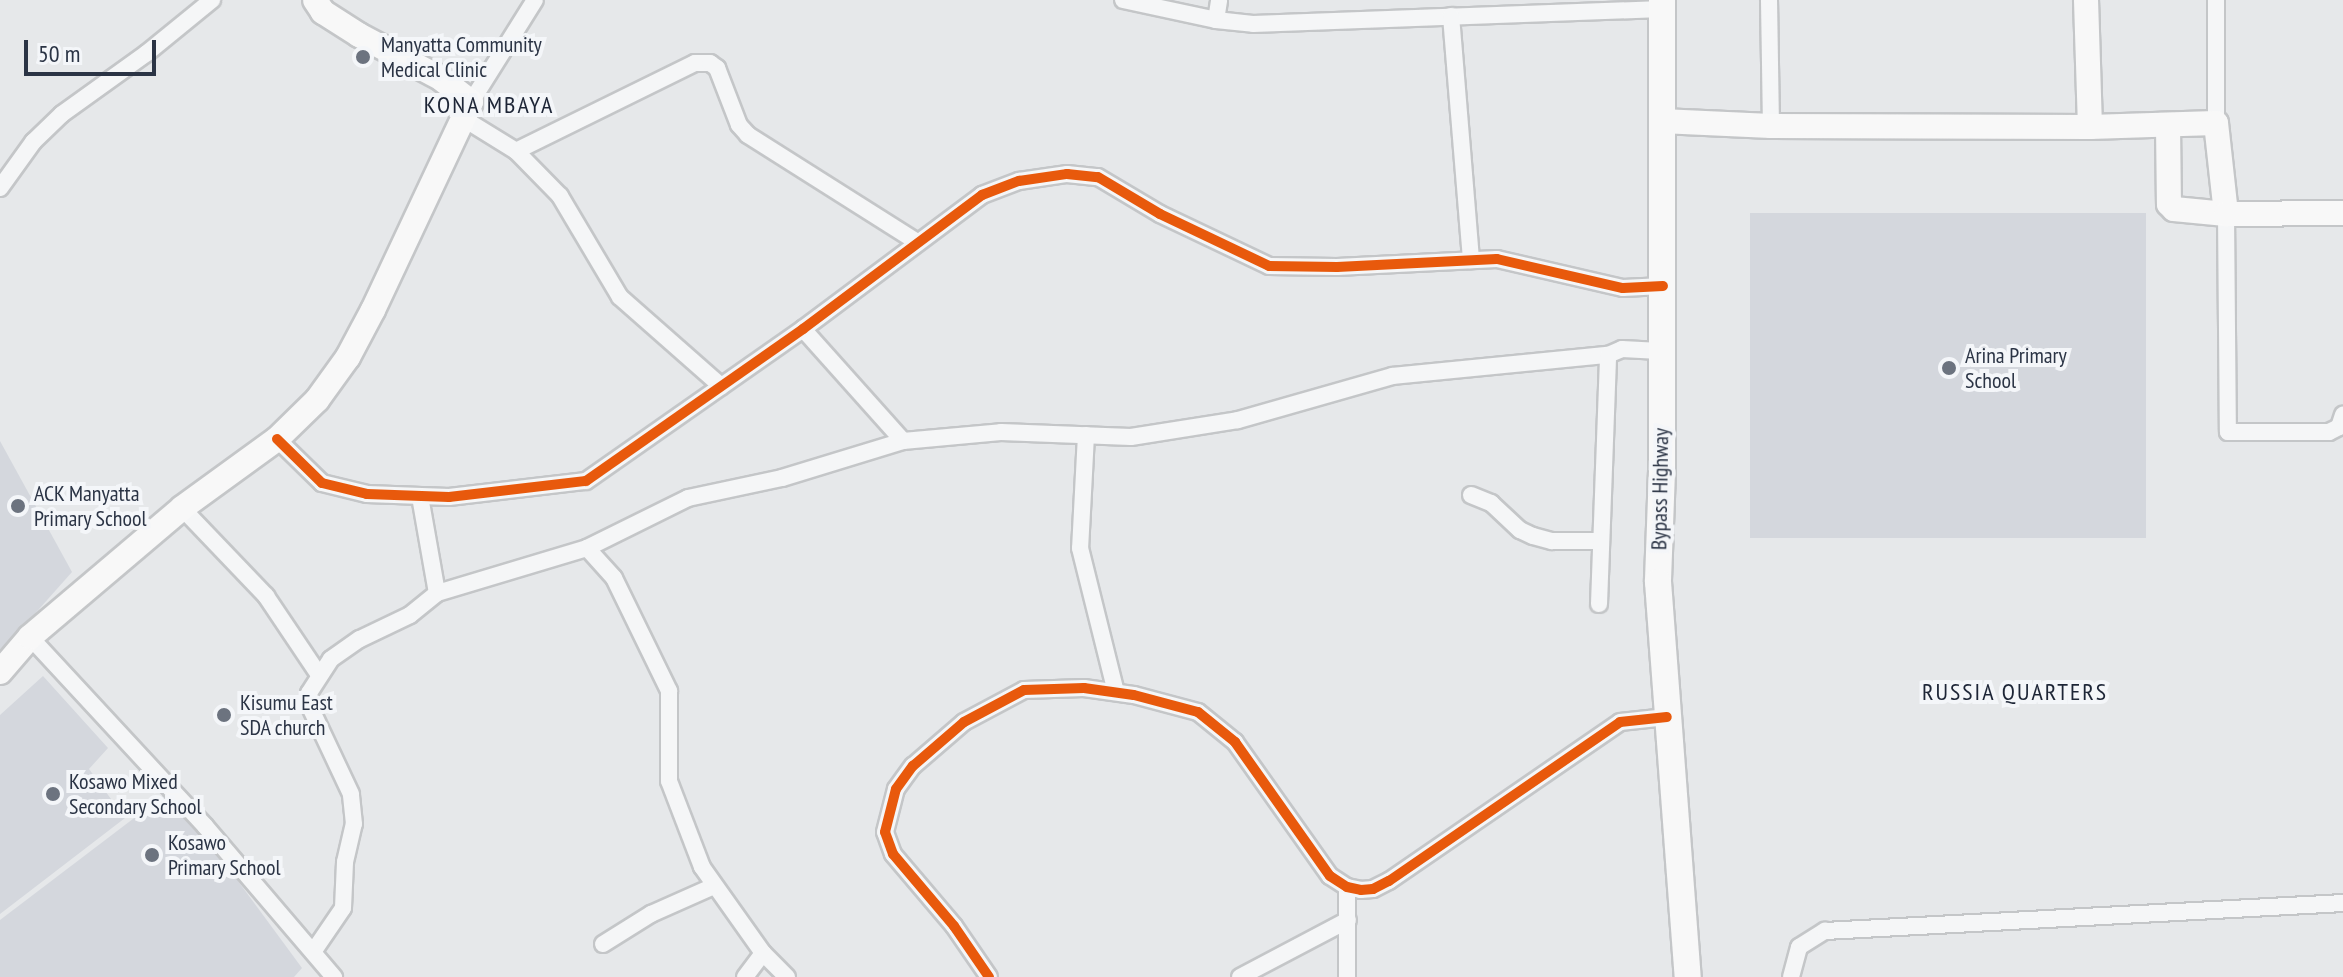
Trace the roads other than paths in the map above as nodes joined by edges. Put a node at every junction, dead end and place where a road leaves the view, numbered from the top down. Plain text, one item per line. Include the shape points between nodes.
1 (212, 0) edge
2 (315, 0) edge
3 (535, 0) edge
4 (1123, 0) edge
5 (1219, 0) edge
6 (1769, 0) edge
7 (2086, 0) edge
8 (2216, 0) edge
9 (1662, 4) edge
10 (1451, 16) junction
11 (1216, 20) junction
12 (466, 109) junction
13 (1661, 121) junction
14 (2216, 123) junction
15 (1771, 126) junction
16 (2168, 126) junction
17 (2090, 127) junction
18 (516, 151) junction
19 (0, 188) edge
20 (2343, 213) edge
21 (2226, 214) junction
22 (917, 242) junction
23 (1471, 260) junction
24 (1663, 286) junction
25 (803, 329) junction
26 (1660, 351) junction
27 (1608, 355) junction
28 (721, 386) junction
29 (2343, 415) edge
30 (1086, 435) junction
31 (277, 439) junction
32 (903, 441) junction
33 (1471, 495) dead end
34 (420, 497) junction
35 (182, 508) junction
36 (1599, 541) junction
37 (587, 548) junction
38 (437, 593) junction
39 (1599, 604) dead end
40 (30, 637) junction
41 (0, 672) edge
42 (319, 675) junction
43 (1116, 692) junction
44 (1667, 717) junction
45 (714, 886) junction
46 (1347, 887) junction
47 (2343, 903) edge
48 (1348, 920) junction
49 (603, 944) dead end
50 (313, 952) junction
51 (763, 953) junction
52 (334, 977) edge
53 (745, 977) edge
54 (787, 977) edge
55 (989, 977) edge
56 (1240, 977) edge
57 (1347, 977) edge
58 (1688, 977) edge
59 (1791, 977) edge

1 - 19 street via 62,114 33,142
2 - 12 street via 323,12 359,35 442,79
3 - 12 street
4 - 11 street
5 - 11 street
6 - 15 street
7 - 17 street
8 - 14 street
9 - 10 street
9 - 13 main road, Bypass Highway
10 - 11 street via 1318,24
10 - 23 street
12 - 18 street
12 - 31 street via 348,357 317,400
13 - 15 street
13 - 24 main road, Bypass Highway
14 - 16 street
14 - 21 street
15 - 17 street
16 - 17 street
16 - 21 street via 2169,204 2177,210
18 - 22 street via 695,63 710,63 748,135
18 - 28 street via 560,196 620,297
20 - 21 street
21 - 29 street via 2228,432 2329,432 2339,427
22 - 23 street via 982,195 1019,181 1067,174 1098,177 1160,214 1269,266
22 - 25 street
23 - 24 street via 1524,263 1623,288
24 - 26 main road, Bypass Highway
25 - 28 street
25 - 32 street
26 - 27 street via 1622,349
26 - 44 main road, Bypass Highway via 1658,582
27 - 30 street via 1392,376 1188,430 1131,437
27 - 36 street
28 - 34 street via 586,481
30 - 32 street via 1001,432
30 - 43 street via 1080,548
31 - 34 street via 322,483 367,494
31 - 35 street
32 - 37 street via 782,478 688,498
33 - 36 street via 1491,503 1533,536
34 - 38 street
35 - 40 street
35 - 42 street via 266,596
36 - 39 street
37 - 38 street
37 - 45 street via 614,578 669,691 669,781
38 - 42 street via 410,615 331,659
40 - 41 street
40 - 50 street
42 - 50 street via 309,693 310,707 351,794 354,824 343,908
43 - 46 street via 1198,712 1217,724 1330,876
43 - 55 street via 1024,690 964,722 913,766 896,789 886,842
44 - 46 street via 1620,722 1389,881 1373,889
44 - 58 main road, Bypass Highway
45 - 49 street via 651,914
45 - 51 street
46 - 48 street
47 - 59 street via 1825,931 1799,947
48 - 56 street
48 - 57 street
50 - 52 street
51 - 53 street
51 - 54 street

